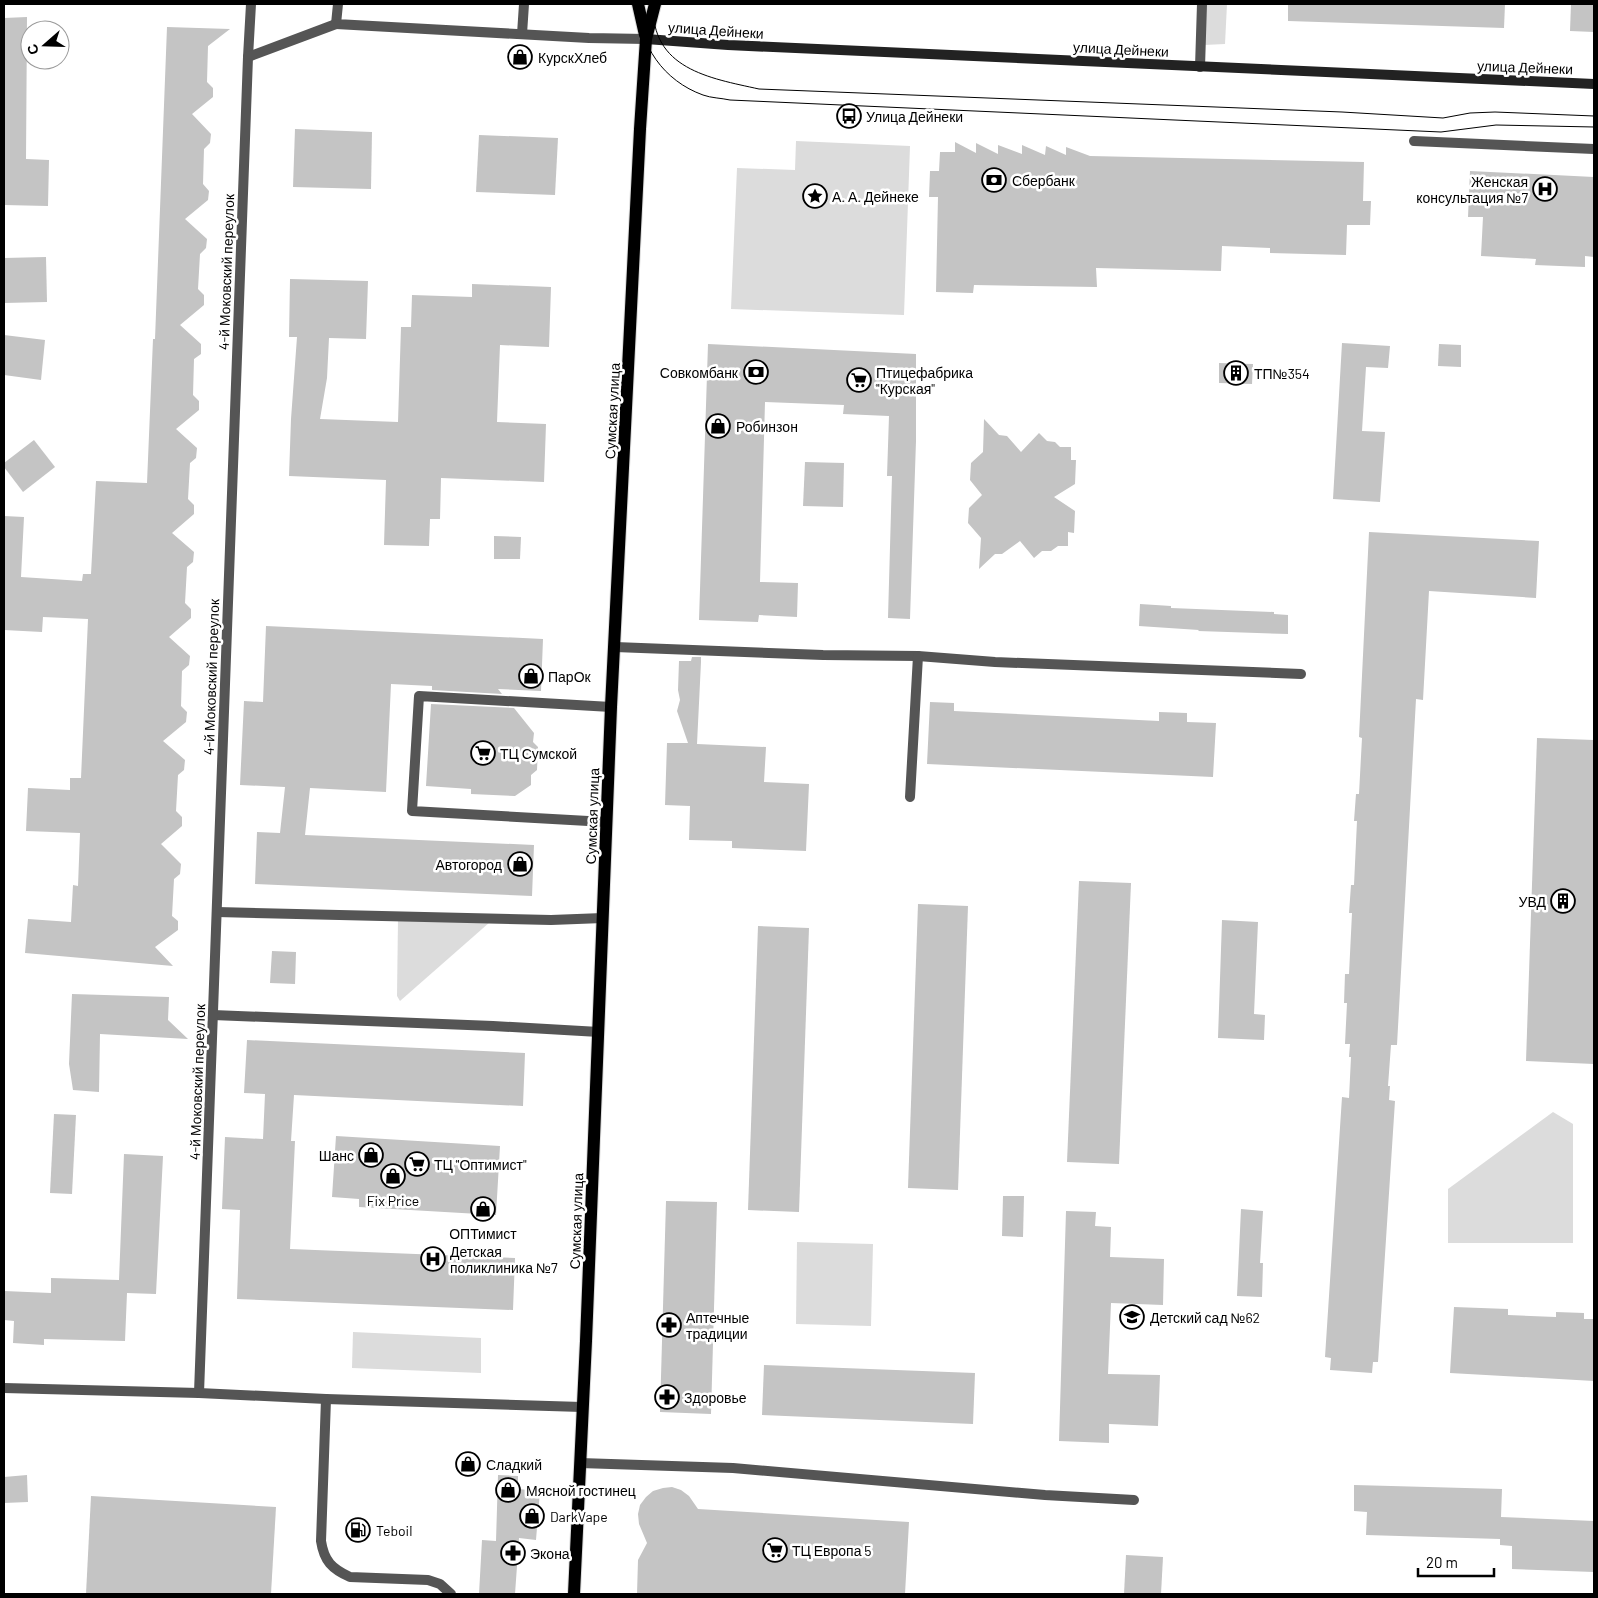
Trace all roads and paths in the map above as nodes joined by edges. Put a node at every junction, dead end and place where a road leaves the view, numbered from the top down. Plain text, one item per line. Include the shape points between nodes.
1 (251, 4) edge
2 (338, 4) edge
3 (524, 4) edge
4 (638, 4) edge
5 (655, 4) edge
6 (1202, 4) edge
7 (336, 24) junction
8 (522, 34) junction
9 (646, 40) junction
10 (248, 57) junction
11 (1200, 67) junction
12 (1594, 84) edge
13 (1414, 141) dead end
14 (1594, 149) edge
15 (615, 647) junction
16 (918, 656) junction
17 (1301, 674) dead end
18 (611, 707) junction
19 (910, 798) dead end
20 (606, 822) junction
21 (218, 912) junction
22 (603, 918) junction
23 (213, 1015) junction
24 (599, 1032) junction
25 (4, 1388) edge
26 (199, 1393) junction
27 (326, 1399) junction
28 (582, 1407) junction
29 (580, 1463) junction
30 (1134, 1500) dead end
31 (451, 1594) edge
32 (574, 1594) edge

1 - 10 street, 4-й Моковский переулок
2 - 7 street
3 - 8 street
4 - 9 main road, Сумская улица
5 - 9 main road, Сумская улица
6 - 11 street
7 - 8 street
7 - 10 street
8 - 9 street
9 - 11 main road, улица Дейнеки
9 - 15 main road, Сумская улица
10 - 21 street, 4-й Моковский переулок
11 - 12 main road, улица Дейнеки
13 - 14 street
15 - 16 street via 822,656
15 - 18 main road, Сумская улица
16 - 17 street
16 - 19 street
18 - 20 main road, Сумская улица
18 - 20 street via 419,696 412,811
20 - 22 main road, Сумская улица
21 - 22 street via 496,920
21 - 23 street, 4-й Моковский переулок
22 - 24 main road, Сумская улица
23 - 24 street
23 - 26 street, 4-й Моковский переулок
24 - 28 main road, Сумская улица
25 - 26 street
26 - 27 street
27 - 28 street
27 - 31 street via 321,1541 329,1563 350,1577 428,1580 440,1584
28 - 29 main road, Сумская улица
29 - 30 street via 733,1468
29 - 32 main road, Сумская улица

